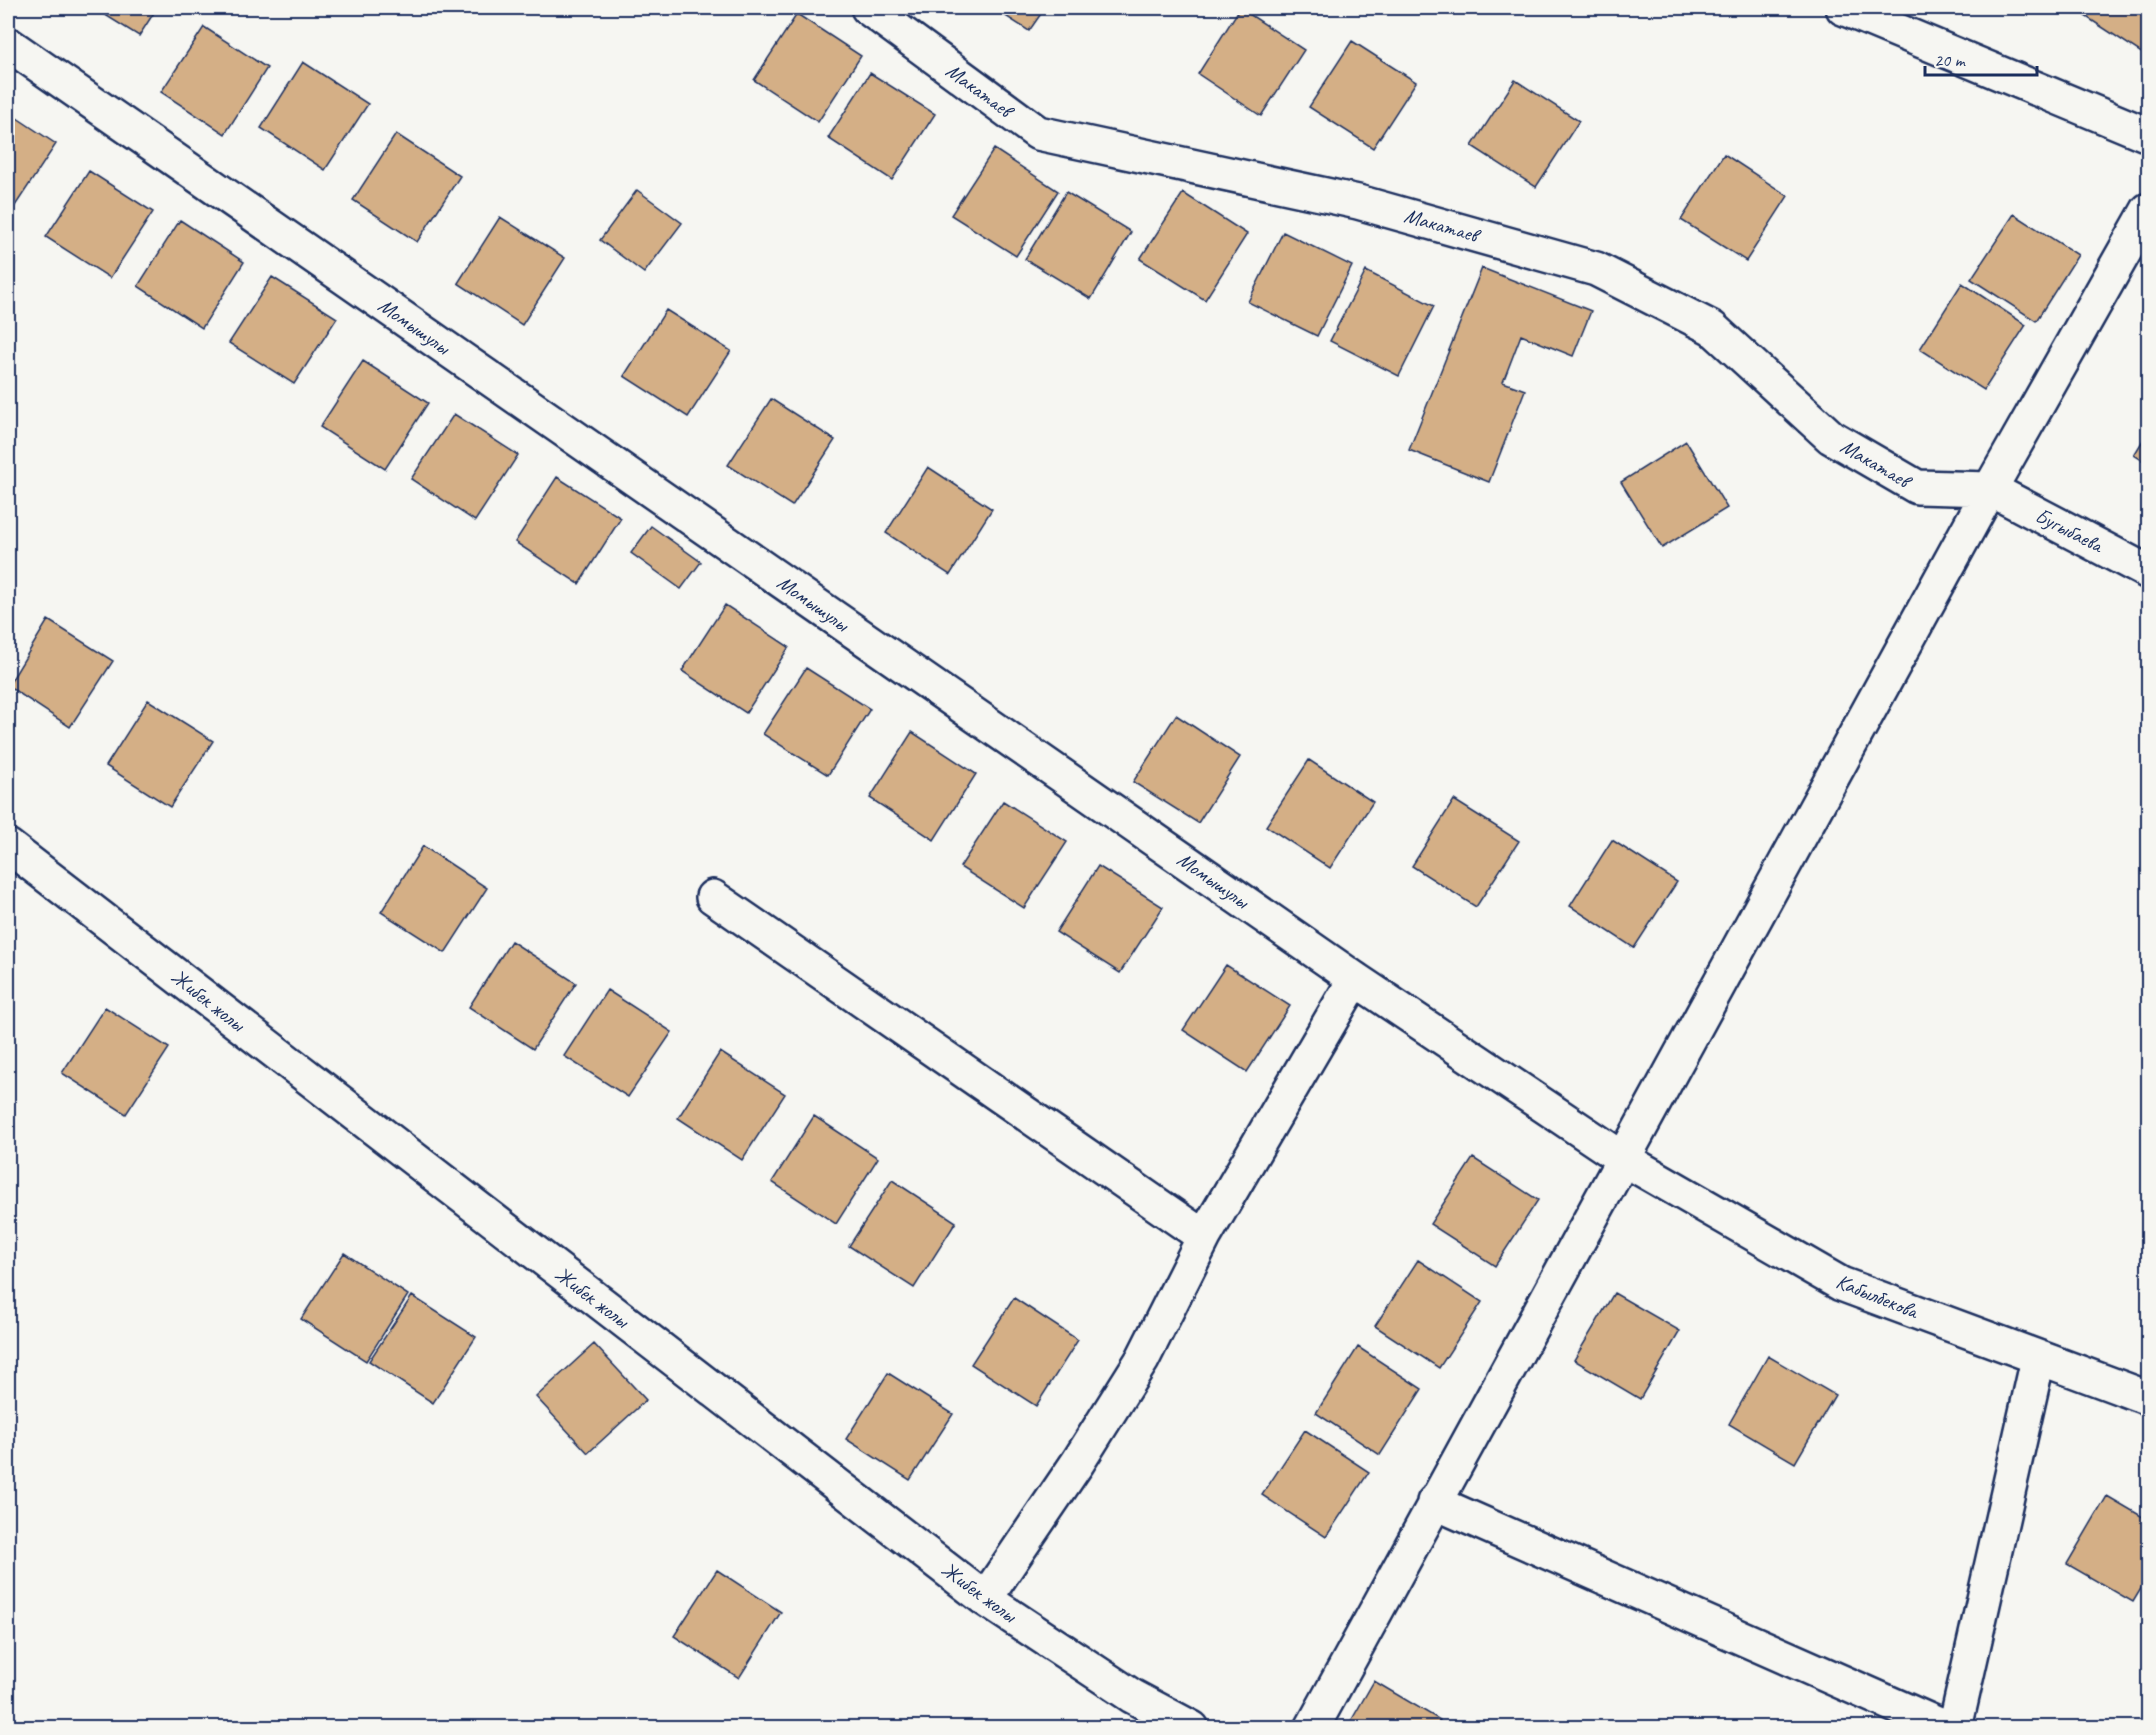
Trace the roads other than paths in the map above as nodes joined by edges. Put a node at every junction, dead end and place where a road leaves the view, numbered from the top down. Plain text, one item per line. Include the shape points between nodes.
1 (867, 8) edge
2 (1843, 8) edge
3 (8, 44) edge
4 (2148, 135) edge
5 (2148, 211) edge
6 (1990, 489) junction
7 (2148, 572) edge
8 (8, 846) edge
9 (713, 897) dead end
10 (1355, 979) junction
11 (1622, 1158) junction
12 (1203, 1237) junction
13 (2038, 1359) junction
14 (2148, 1398) edge
15 (1434, 1502) junction
16 (985, 1599) junction
17 (1192, 1728) edge
18 (1312, 1728) edge
19 (1946, 1728) edge
20 (1955, 1728) edge

1 - 6 street, Макатаев via 1038,133 1358,202 1596,269 1712,328 1831,437 1917,487
2 - 4 street
3 - 10 street, Момышулы
5 - 6 street
6 - 7 street, Бугыбаева
6 - 11 street
8 - 16 street, Жибек жолы
9 - 12 street
10 - 11 street, Момышулы
10 - 12 street
11 - 13 street, Кабылбекова via 1841,1284
11 - 15 street
12 - 16 street via 1142,1360
13 - 14 street, Кабылбекова
13 - 20 street
15 - 18 street
15 - 19 street
16 - 17 street, Жибек жолы via 1132,1696

